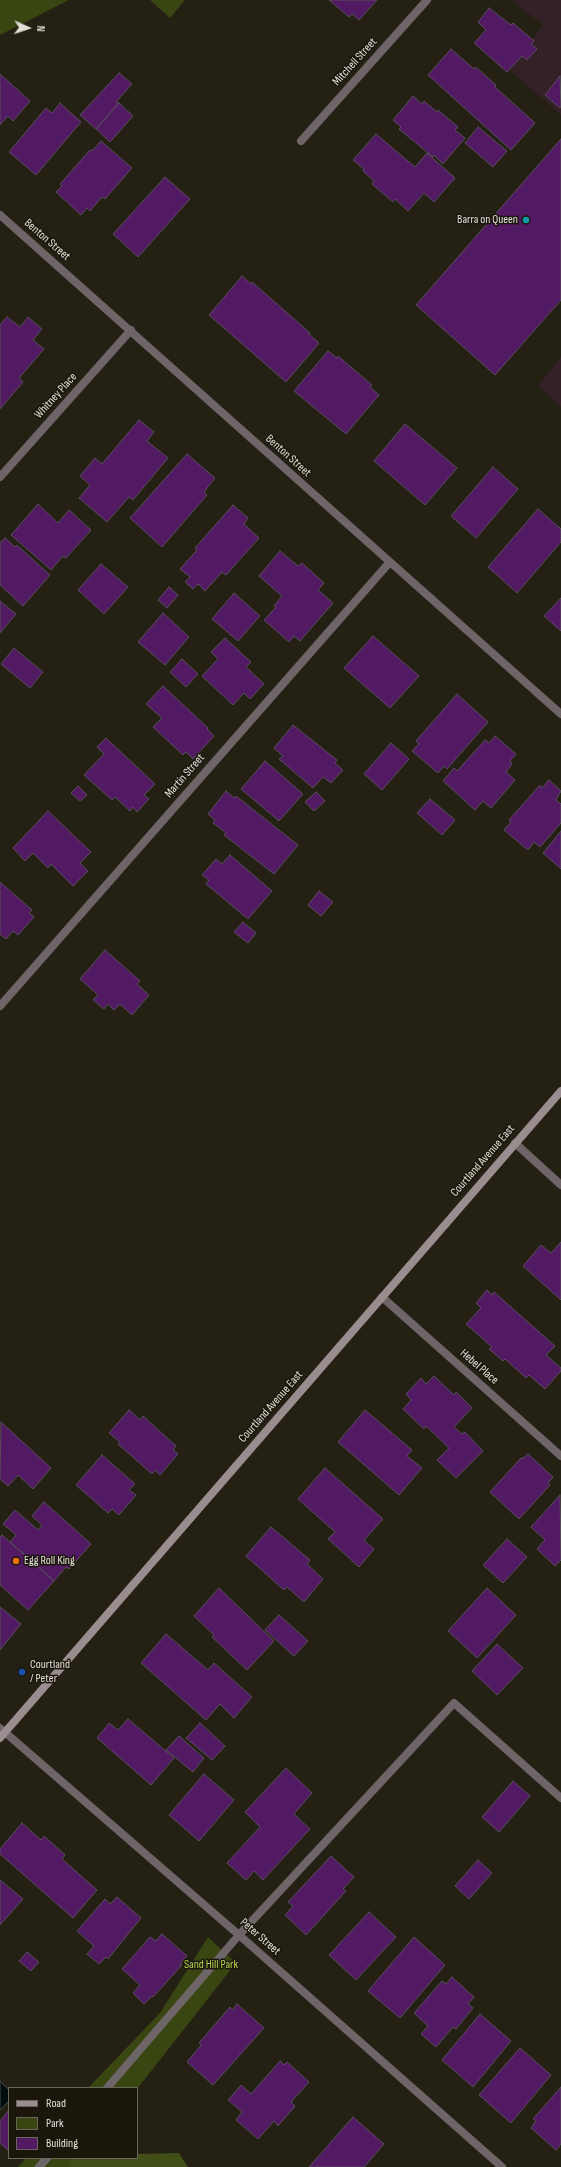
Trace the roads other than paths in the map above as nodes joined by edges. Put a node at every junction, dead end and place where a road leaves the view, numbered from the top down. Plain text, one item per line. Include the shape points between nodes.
1 (427, 0) edge
2 (301, 141) dead end
3 (0, 215) edge
4 (131, 330) junction
5 (0, 477) edge
6 (389, 563) junction
7 (561, 714) edge
8 (0, 1006) edge
9 (561, 1091) edge
10 (515, 1143) junction
11 (561, 1185) edge
12 (382, 1297) junction
13 (561, 1456) edge
14 (2, 1733) edge
15 (561, 1798) edge
16 (239, 1935) junction
17 (108, 2087) edge
18 (46, 2159) edge
19 (39, 2167) edge
20 (502, 2167) edge

1 - 2 street, Mitchell Street
3 - 4 street, Benton Street
4 - 5 street, Whitney Place
4 - 6 street, Benton Street
6 - 7 street, Benton Street
6 - 8 street, Martin Street
9 - 10 main road, Courtland Avenue East
10 - 11 street
10 - 12 main road, Courtland Avenue East
12 - 13 street, Hebel Place
12 - 14 main road, Courtland Avenue East
14 - 16 street, Peter Street
15 - 16 street via 454,1703
16 - 17 street
16 - 20 street, Peter Street
18 - 19 street

